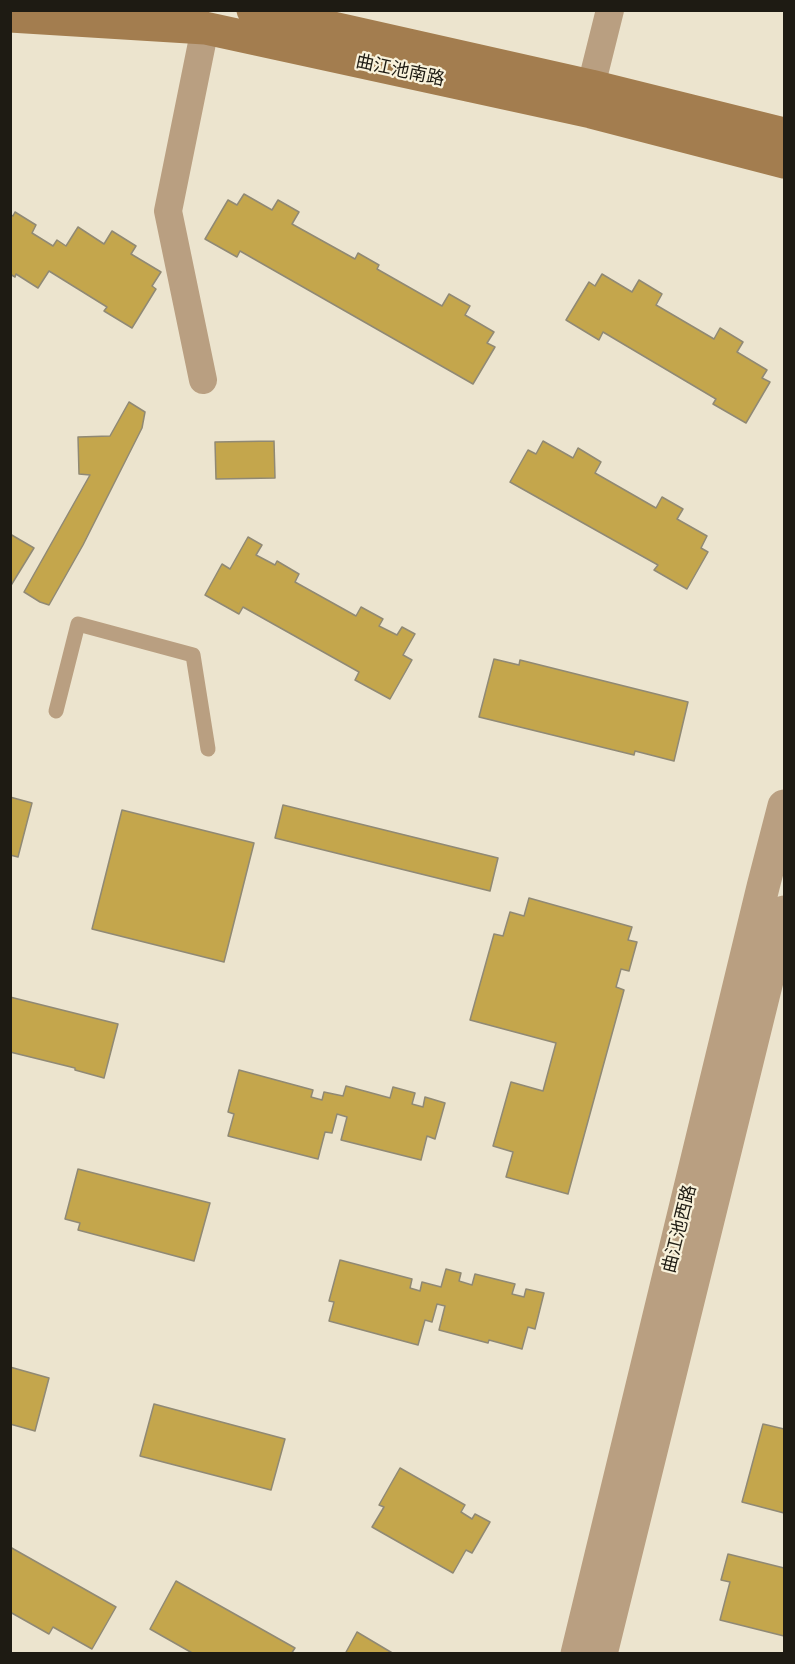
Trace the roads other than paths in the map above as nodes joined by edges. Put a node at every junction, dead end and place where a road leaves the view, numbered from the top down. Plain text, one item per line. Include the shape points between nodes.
1 (253, 10) edge
2 (610, 10) edge
3 (10, 16) edge
4 (205, 28) junction
5 (591, 86) junction
6 (784, 134) edge
7 (784, 162) edge
8 (203, 380) dead end
9 (56, 711) dead end
10 (208, 749) dead end
11 (784, 806) edge
12 (784, 912) edge
13 (577, 1653) edge
14 (601, 1653) edge

1 - 5 main road, 曲江池南路
2 - 5 street
3 - 4 main road, 曲江池南路
4 - 7 main road, 曲江池南路 via 591,112
4 - 8 street via 168,211
5 - 6 main road, 曲江池南路
9 - 10 lane via 78,624 194,655
11 - 13 street, 曲江池西路
12 - 14 street, 曲江池西路

